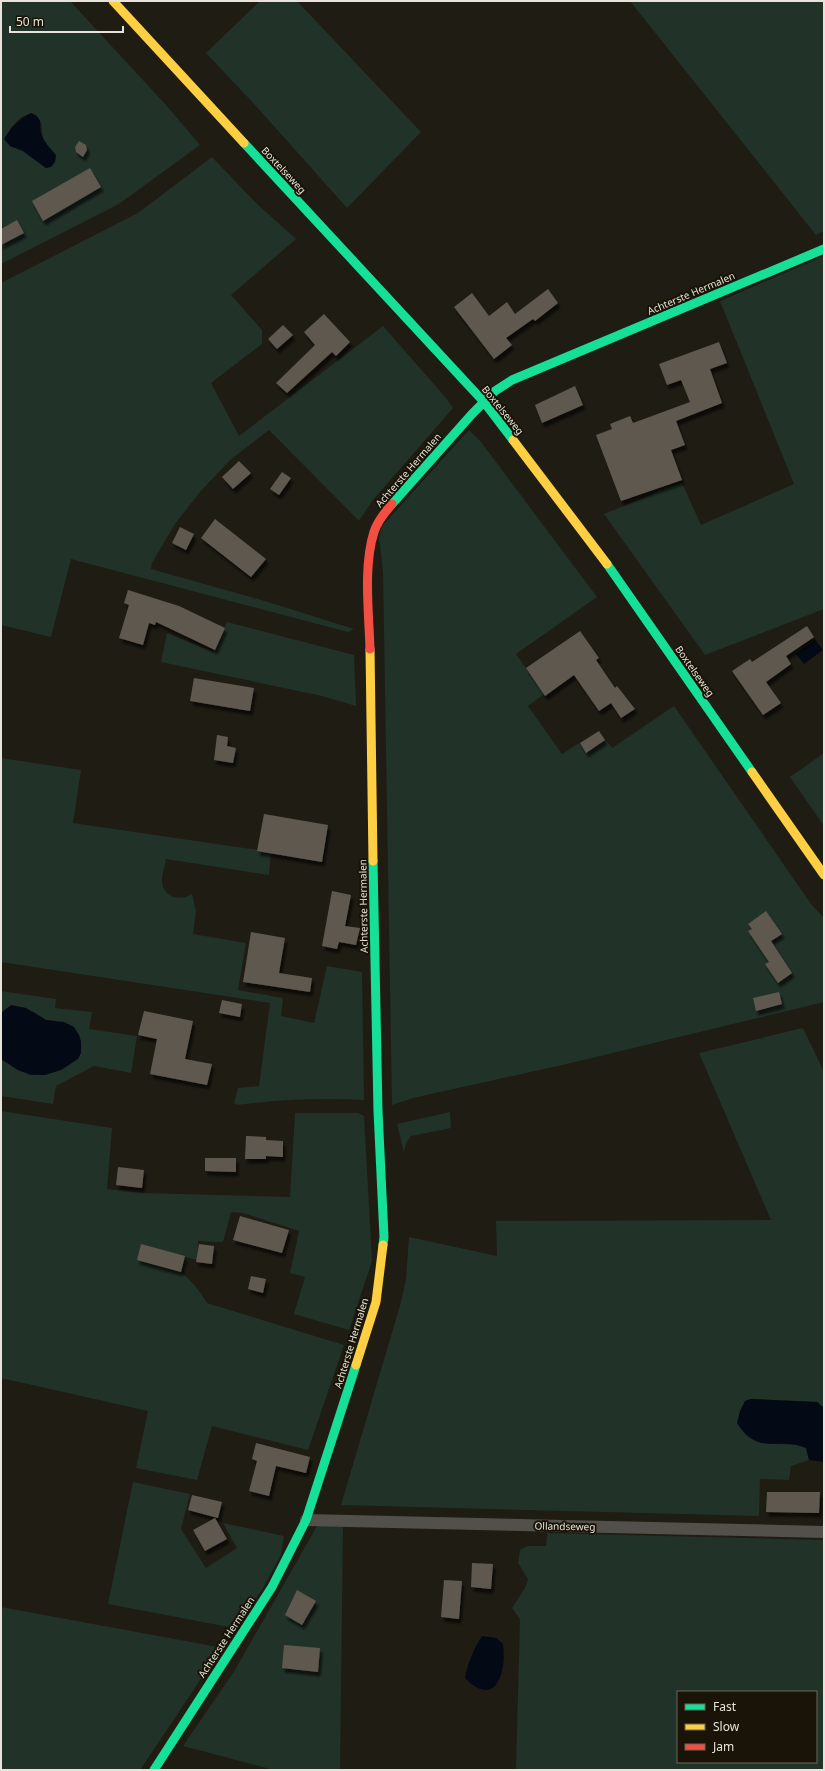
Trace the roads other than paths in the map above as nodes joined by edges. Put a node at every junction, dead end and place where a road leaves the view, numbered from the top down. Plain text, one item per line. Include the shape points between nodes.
1 (113, 1) edge
2 (824, 249) edge
3 (484, 402) junction
4 (824, 875) edge
5 (306, 1520) junction
6 (824, 1532) edge
7 (154, 1770) edge

1 - 3 street, Boxtelseweg
2 - 3 street, Achterste Hermalen via 512,380
3 - 4 street, Boxtelseweg via 602,557
3 - 5 street, Achterste Hermalen via 385,512 374,531 368,556 378,1111 384,1237 376,1302
5 - 6 street, Ollandseweg
5 - 7 street, Achterste Hermalen via 272,1586

